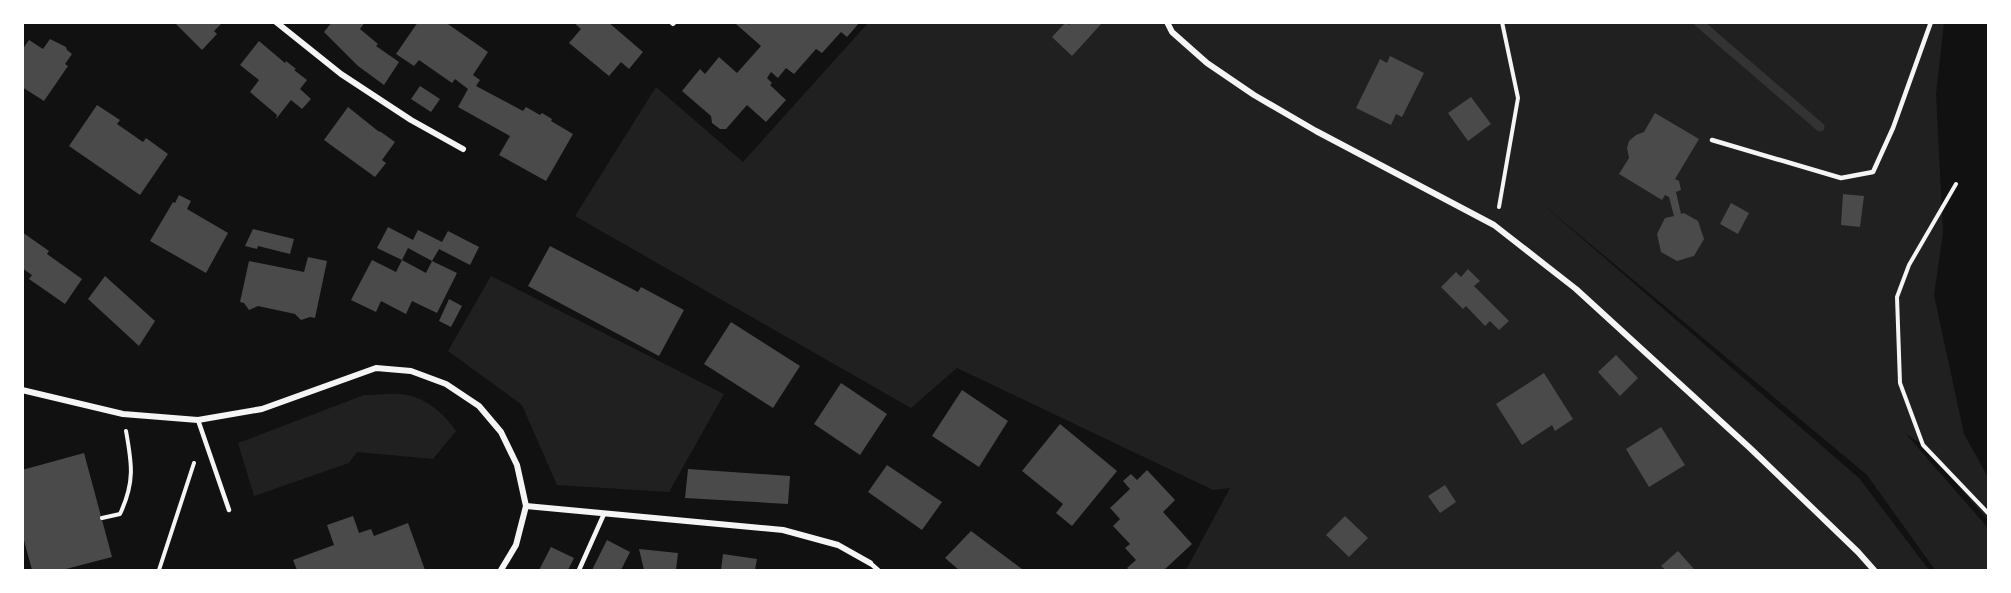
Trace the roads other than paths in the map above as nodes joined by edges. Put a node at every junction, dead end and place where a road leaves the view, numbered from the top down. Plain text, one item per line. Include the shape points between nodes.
1 (276, 22) edge
2 (1167, 22) edge
3 (1931, 22) edge
4 (1712, 140) dead end
5 (463, 149) dead end
6 (22, 390) edge
7 (198, 420) junction
8 (526, 506) junction
9 (229, 510) dead end
10 (604, 514) junction
11 (870, 563) joint
12 (501, 570) edge
13 (579, 570) edge
14 (878, 570) edge
15 (1875, 570) edge

1 - 5 street via 341,74
2 - 15 street via 1172,32 1208,63 1254,95 1494,225 1585,297 1751,449
3 - 4 lane via 1873,172 1841,178
6 - 7 street via 123,414
7 - 8 street via 262,409 376,368 411,371 446,384 479,406 501,432 517,465
7 - 9 lane
8 - 10 street
8 - 12 street via 516,545
10 - 11 street via 783,530 838,545
10 - 13 lane
11 - 14 lane

